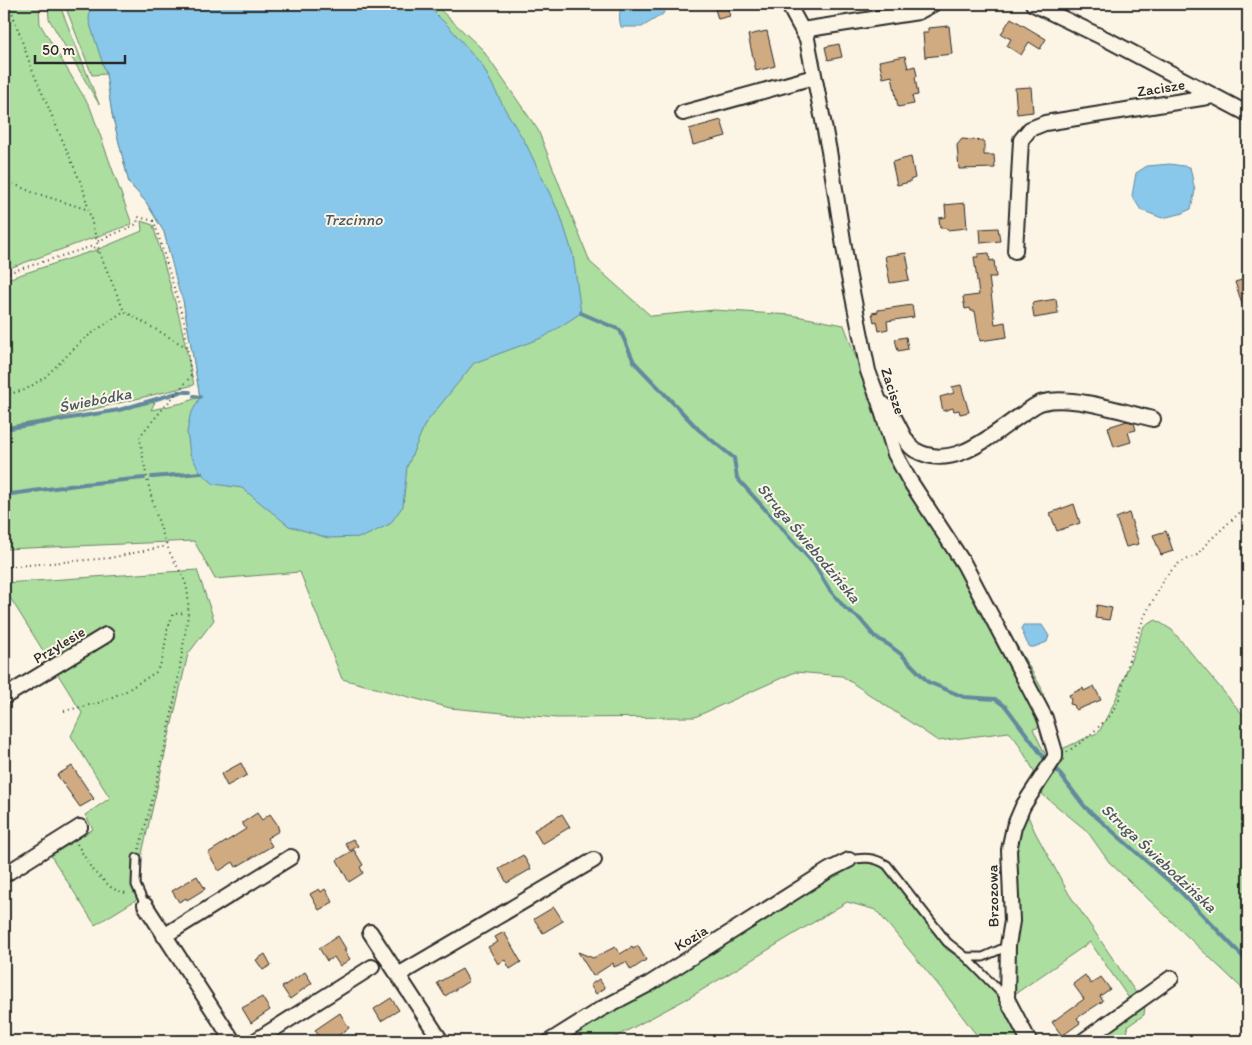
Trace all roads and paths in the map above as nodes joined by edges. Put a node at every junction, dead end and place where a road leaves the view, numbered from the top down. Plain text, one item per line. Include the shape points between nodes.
1 (9, 4) edge
2 (788, 4) edge
3 (933, 4) edge
4 (1034, 4) edge
5 (802, 30) junction
6 (814, 77) junction
7 (1214, 96) junction
8 (683, 114) dead end
9 (1248, 114) edge
10 (4, 180) edge
11 (89, 210) junction
12 (98, 241) junction
13 (1015, 250) dead end
14 (100, 254) junction
15 (4, 274) edge
16 (124, 311) junction
17 (188, 348) junction
18 (4, 395) edge
19 (880, 401) junction
20 (1153, 419) dead end
21 (1248, 505) edge
22 (167, 546) junction
23 (4, 567) edge
24 (187, 613) junction
25 (106, 635) dead end
26 (4, 698) edge
27 (64, 711) dead end
28 (1055, 757) junction
29 (75, 831) joint
30 (291, 857) dead end
31 (137, 858) joint
32 (594, 860) dead end
33 (849, 860) joint
34 (4, 875) edge
35 (143, 901) junction
36 (370, 932) dead end
37 (164, 936) junction
38 (1008, 945) junction
39 (966, 957) junction
40 (372, 967) dead end
41 (398, 975) junction
42 (1171, 978) dead end
43 (1006, 998) junction
44 (233, 1041) edge
45 (256, 1041) edge
46 (442, 1041) edge
47 (550, 1041) edge
48 (1029, 1041) edge
49 (1083, 1041) edge

1 - 11 path
2 - 5 street, Zacisze
3 - 5 street via 918,12
4 - 7 street, Zacisze
5 - 6 street, Zacisze via 807,39
6 - 8 street
6 - 19 street, Zacisze via 868,371
7 - 9 street, Zacisze
7 - 13 street, Zacisze via 1045,122 1030,129 1021,140
10 - 11 path
11 - 12 path
12 - 14 path
12 - 17 path via 137,224 138,217 154,221 182,312
14 - 15 path via 93,246
14 - 16 path
16 - 17 path
16 - 18 path via 84,339 45,377 25,390
17 - 22 path via 190,376 140,438 149,485
19 - 20 street via 891,410 913,449 930,456 958,455 976,447 1042,402 1061,400
19 - 28 street, Zacisze via 895,454 973,581 1044,718
21 - 28 path via 1198,554 1179,564 1166,576 1144,618 1119,698 1110,716 1087,738
22 - 23 path via 110,558
22 - 24 path via 185,582
24 - 27 path via 174,614 156,672 126,691 98,703
24 - 31 path via 174,705
25 - 26 street, Przylesie
28 - 38 street, Brzozowa via 1023,806 1014,828 1009,850 1012,921
29 - 34 street
29 - 35 path via 93,871 113,889
30 - 37 street
31 - 35 lane via 136,885
32 - 41 street
33 - 39 lane via 863,857 877,859 887,865 947,942
33 - 47 street, Kozia
35 - 37 street
36 - 41 street
37 - 44 street
38 - 39 lane via 983,957
38 - 43 street, Brzozowa
39 - 43 lane
40 - 45 street
41 - 46 street
42 - 49 street
43 - 48 street

